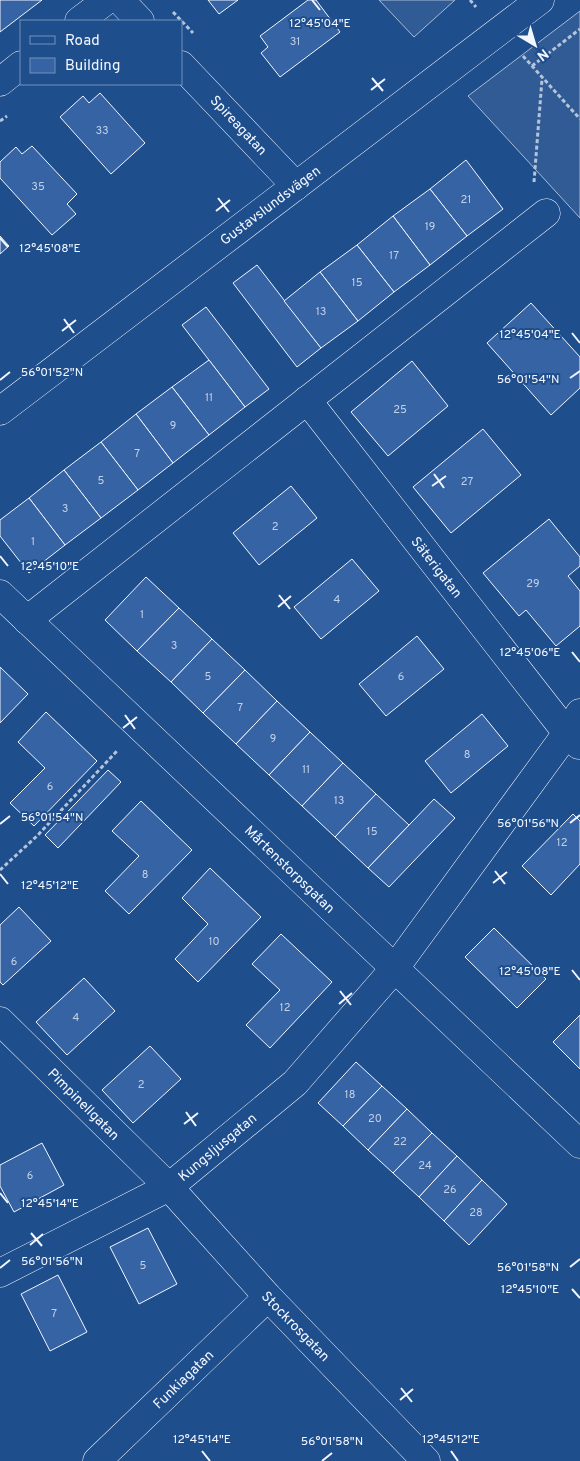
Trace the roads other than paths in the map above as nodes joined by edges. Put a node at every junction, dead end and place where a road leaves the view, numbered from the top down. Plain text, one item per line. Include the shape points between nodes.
1 (107, 0) edge
2 (120, 0) edge
3 (540, 0) edge
4 (80, 20) edge
5 (139, 20) edge
6 (20, 66) edge
7 (182, 66) edge
8 (0, 82) edge
9 (296, 186) junction
10 (538, 219) road end
11 (307, 400) junction
12 (0, 410) edge
13 (0, 594) edge
14 (27, 620) junction
15 (576, 730) edge
16 (395, 968) junction
17 (0, 1021) edge
18 (580, 1144) edge
19 (169, 1187) junction
20 (0, 1273) edge
21 (268, 1297) junction
22 (97, 1461) edge
23 (426, 1461) edge

1 - 4 street
2 - 5 street
3 - 9 street, Gustavslundsvägen
6 - 8 street
7 - 9 street, Spireagatan
9 - 12 street, Gustavslundsvägen
10 - 11 street
11 - 14 street
11 - 15 street, Säterigatan
13 - 14 street, Mårtenstorpsgatan
14 - 16 street, Mårtenstorpsgatan
15 - 16 street, Säterigatan
16 - 18 street, Mårtenstorpsgatan
16 - 19 street, Kungsljusgatan via 295,1083
17 - 19 street, Pimpinellgatan
19 - 20 street, Kungsljusgatan
19 - 21 street, Stockrosgatan
21 - 22 street, Funkiagatan
21 - 23 street, Stockrosgatan

